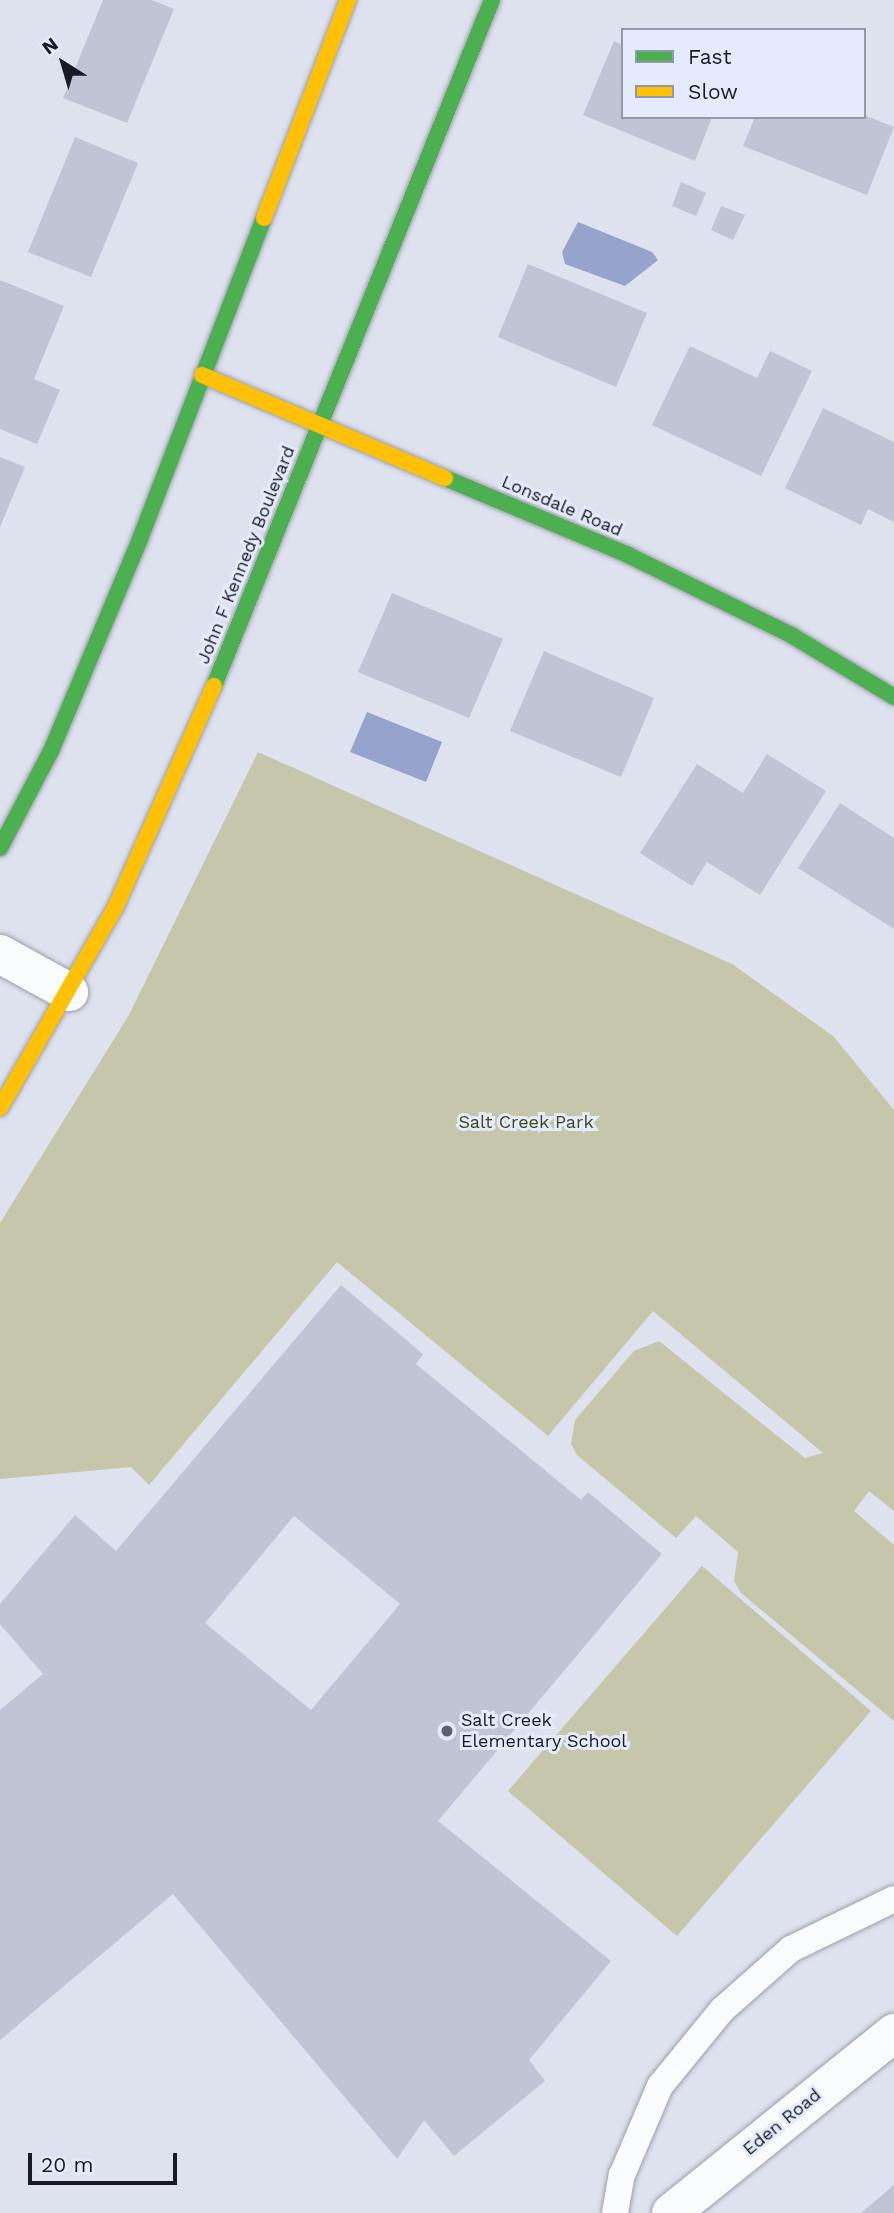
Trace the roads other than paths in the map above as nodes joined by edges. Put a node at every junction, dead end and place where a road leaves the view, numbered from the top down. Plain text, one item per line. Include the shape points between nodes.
1 (348, 0) edge
2 (492, 0) edge
3 (202, 376) junction
4 (321, 422) junction
5 (894, 697) edge
6 (0, 848) edge
7 (0, 954) edge
8 (69, 992) junction
9 (0, 1108) edge
10 (894, 1899) edge
11 (894, 2033) edge
12 (615, 2213) edge
13 (671, 2213) edge

1 - 3 street
2 - 4 street, John F Kennedy Boulevard
3 - 4 street, Lonsdale Road
3 - 6 street via 51,751
4 - 5 street, Lonsdale Road via 628,555 791,635
4 - 8 street, John F Kennedy Boulevard via 185,757
7 - 8 street
8 - 9 street, John F Kennedy Boulevard
10 - 12 lane via 791,1949 722,2010 660,2086 622,2175
11 - 13 street, Eden Road

